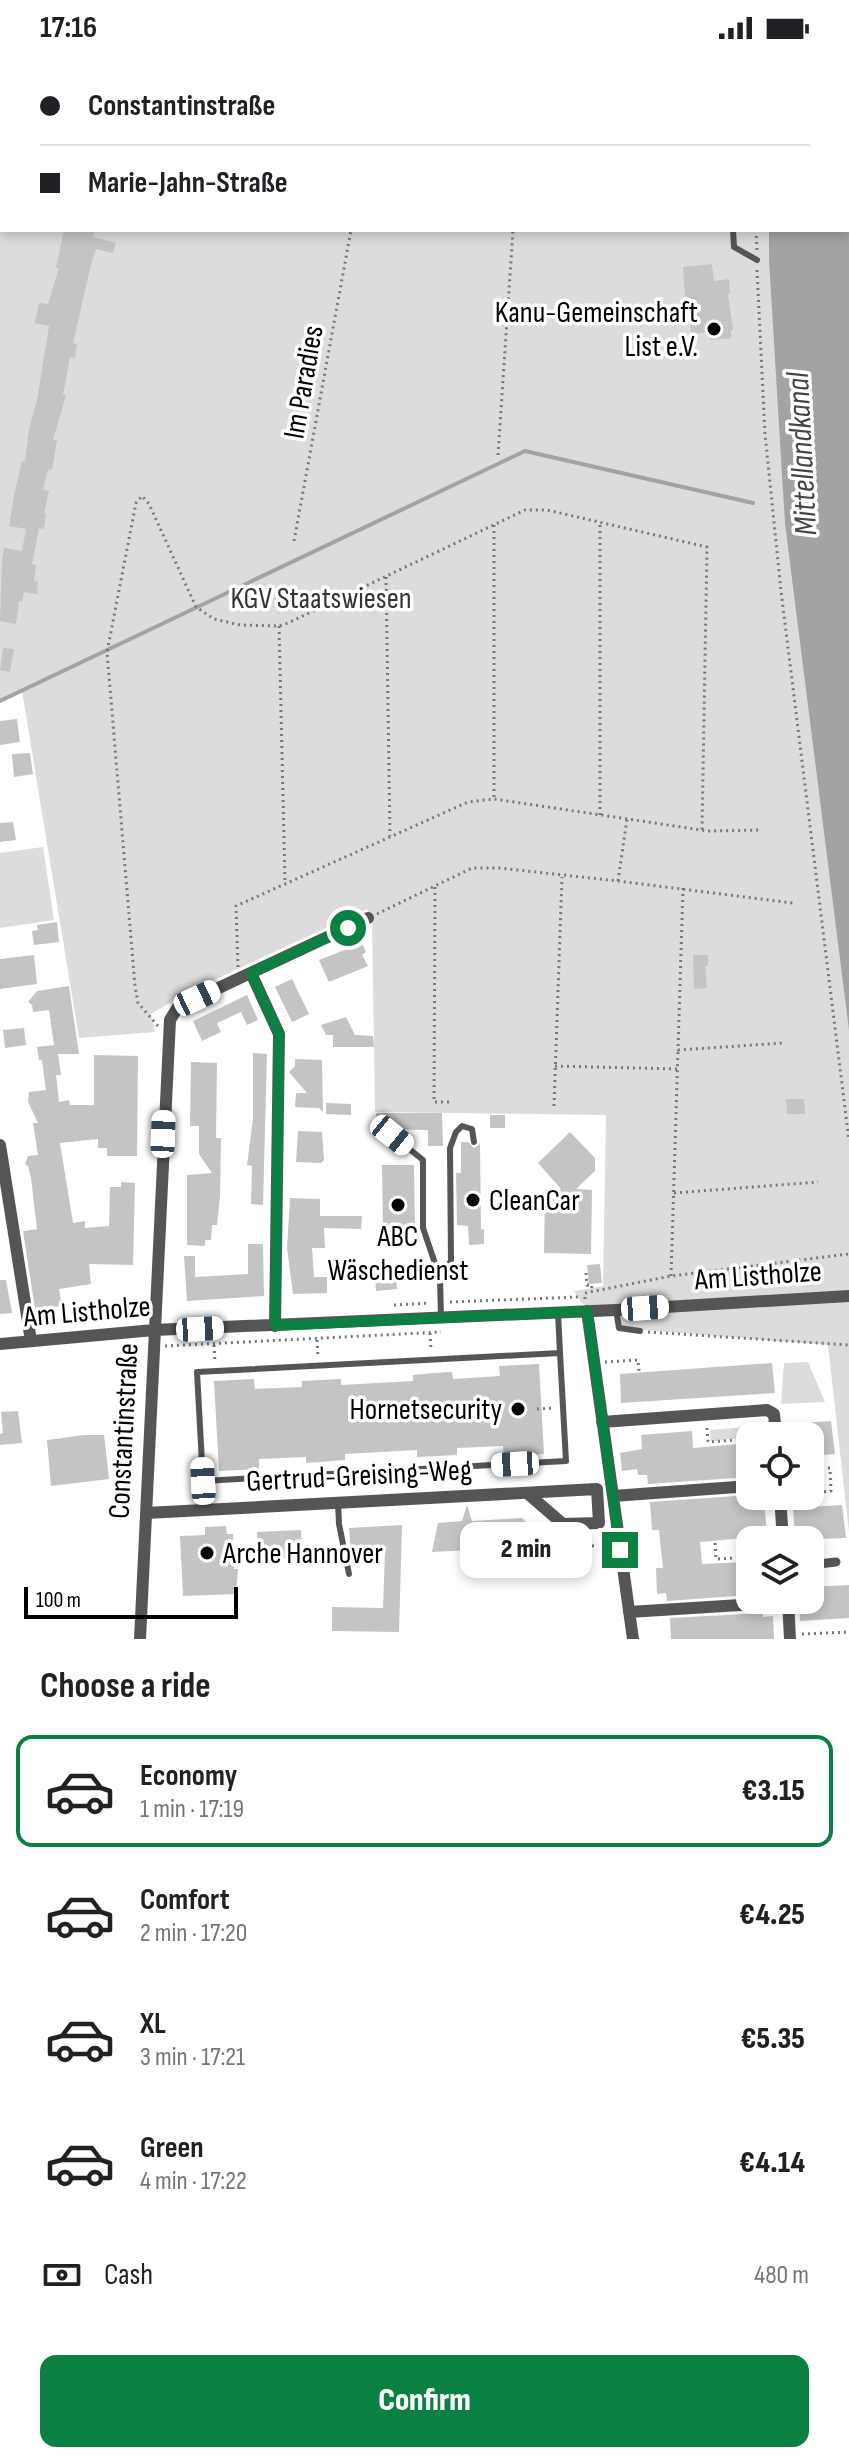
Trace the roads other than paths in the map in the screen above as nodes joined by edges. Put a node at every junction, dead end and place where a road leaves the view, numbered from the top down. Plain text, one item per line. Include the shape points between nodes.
1 (733, 232) edge
2 (757, 260) road end
3 (368, 918) road end
4 (246, 976) junction
5 (392, 1135) dead end
6 (474, 1142) dead end
7 (0, 1145) edge
8 (440, 1278) junction
9 (849, 1296) edge
10 (586, 1305) junction
11 (616, 1310) junction
12 (558, 1313) junction
13 (441, 1318) junction
14 (275, 1326) junction
15 (154, 1330) junction
16 (640, 1331) road end
17 (31, 1341) junction
18 (0, 1344) edge
19 (560, 1353) junction
20 (602, 1422) junction
21 (775, 1422) edge
22 (203, 1481) junction
23 (736, 1487) edge
24 (527, 1493) junction
25 (613, 1496) junction
26 (338, 1502) junction
27 (204, 1510) junction
28 (146, 1513) junction
29 (836, 1562) dead end
30 (824, 1563) edge
31 (349, 1574) dead end
32 (736, 1605) edge
33 (629, 1612) junction
34 (789, 1614) edge
35 (790, 1637) edge
36 (140, 1639) edge
37 (633, 1639) edge

1 - 2 lane via 734,247
3 - 4 street
4 - 14 street via 279,1034
4 - 15 street, Constantinstraße via 178,1007 170,1020
5 - 8 lane via 423,1160 423,1228
6 - 8 lane via 472,1129 462,1126 450,1148 451,1261
7 - 17 street
8 - 13 lane
9 - 11 street, Am Listholze
10 - 11 street, Am Listholze
10 - 12 street, Am Listholze
10 - 20 street
11 - 16 lane via 619,1328
12 - 13 street, Am Listholze
12 - 19 lane
13 - 14 street, Am Listholze
14 - 15 street, Am Listholze
15 - 17 street, Am Listholze
15 - 28 street, Constantinstraße
17 - 18 street, Am Listholze
19 - 22 lane via 566,1461
19 - 22 lane via 197,1372
20 - 21 street via 767,1410
20 - 25 street
22 - 27 lane
23 - 25 street
24 - 24 street, Gertrud-Greising-Weg via 597,1489 599,1523 563,1524
24 - 26 street, Gertrud-Greising-Weg
25 - 33 street
26 - 27 street, Gertrud-Greising-Weg
26 - 31 lane
27 - 28 street, Gertrud-Greising-Weg
28 - 36 street, Constantinstraße
29 - 30 street
32 - 33 street
33 - 37 street
34 - 35 street

